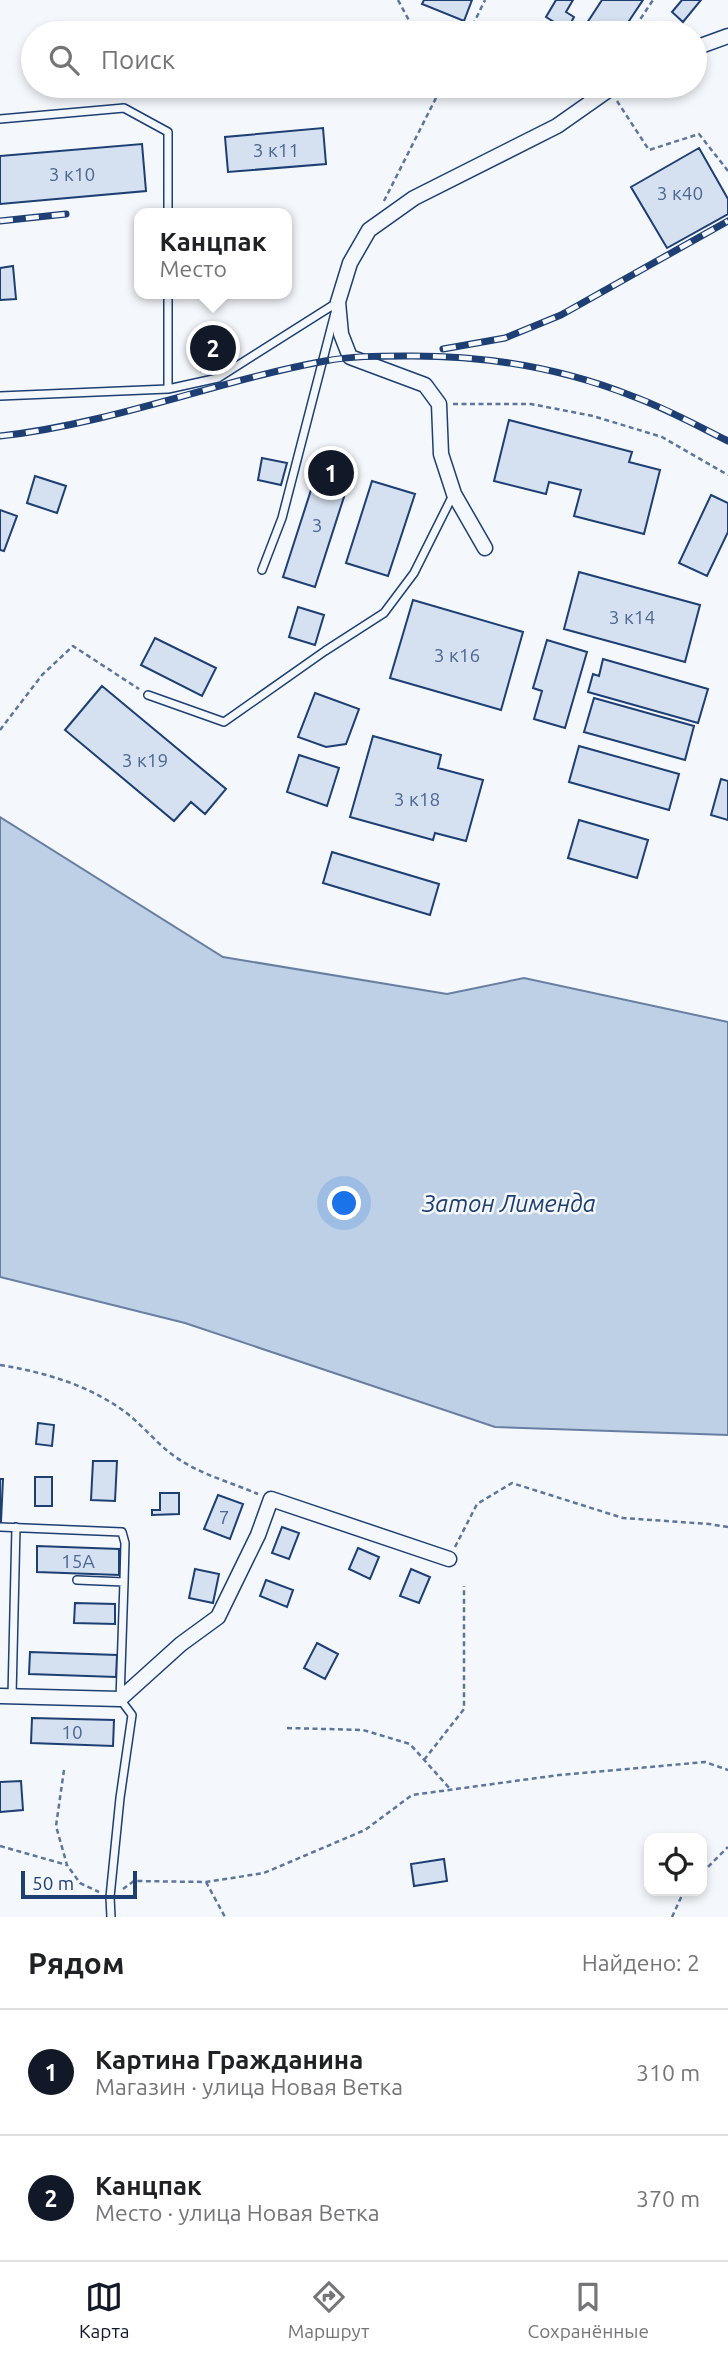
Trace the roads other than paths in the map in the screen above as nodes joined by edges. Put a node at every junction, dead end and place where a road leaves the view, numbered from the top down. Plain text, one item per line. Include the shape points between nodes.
1 (728, 36) edge
2 (707, 44) edge
3 (596, 98) edge
4 (0, 119) edge
5 (168, 208) edge
6 (168, 299) edge
7 (338, 302) junction
8 (168, 389) junction
9 (0, 396) edge
10 (454, 494) junction
11 (485, 548) dead end
12 (262, 570) dead end
13 (148, 695) road end
14 (0, 1527) edge
15 (16, 1527) junction
16 (449, 1559) road end
17 (77, 1580) dead end
18 (124, 1582) junction
19 (6, 1696) edge
20 (120, 1699) junction
21 (111, 1917) edge

1 - 2 street
3 - 7 street via 557,126 414,198 369,230 350,263
4 - 5 lane via 124,107 168,132
6 - 8 lane
7 - 8 lane via 218,378
7 - 10 street via 341,334 350,358 425,385 439,404 441,454
7 - 12 lane via 282,518
8 - 9 lane
10 - 11 street
10 - 13 lane via 414,573 384,613 224,722
14 - 15 lane
15 - 18 lane via 122,1532
15 - 19 lane
16 - 20 street via 271,1499 218,1617
17 - 18 lane
18 - 20 lane
19 - 20 street
20 - 21 lane via 132,1715

